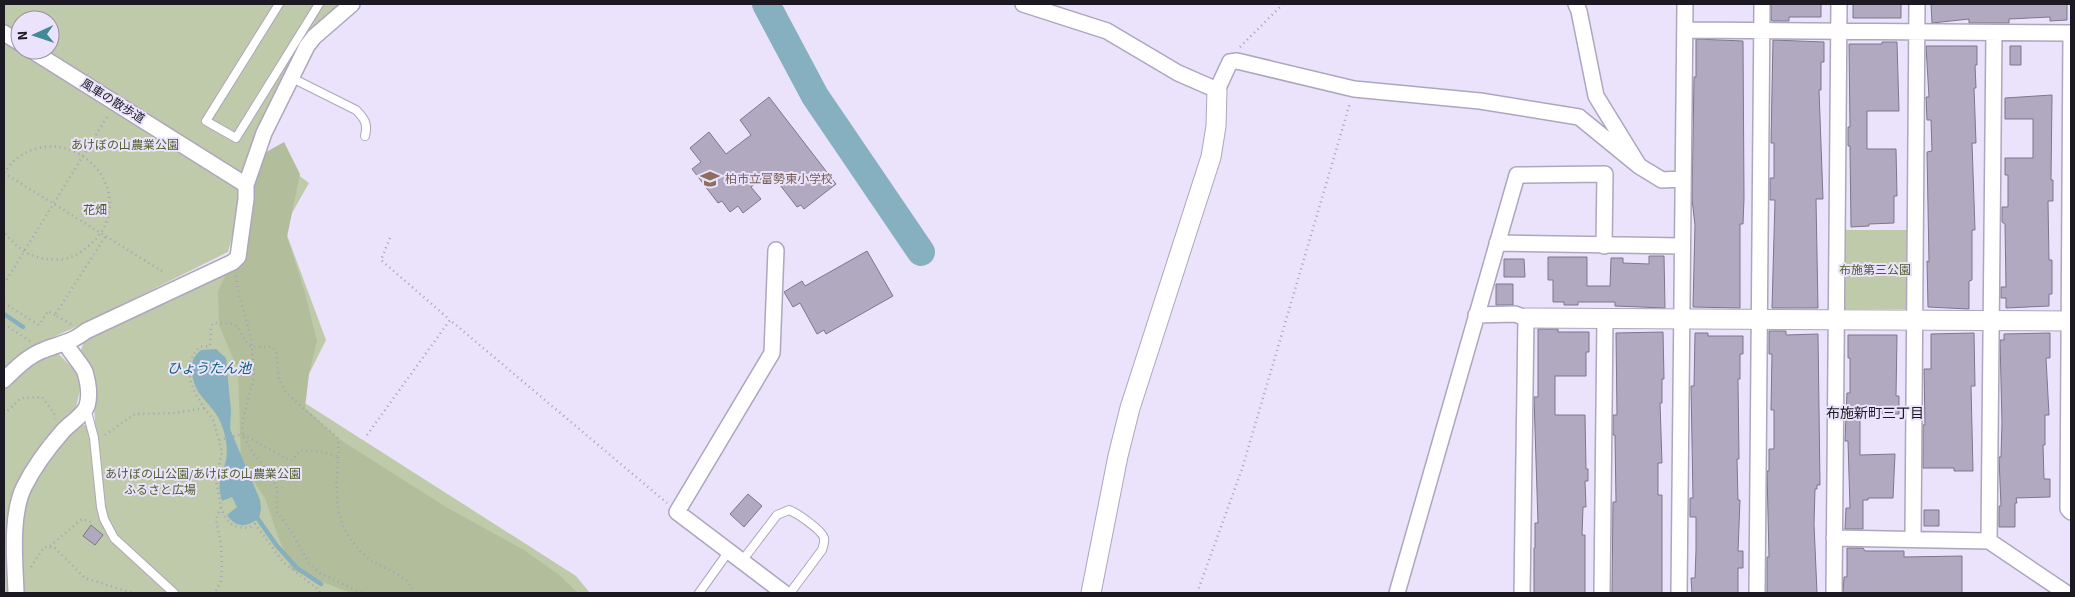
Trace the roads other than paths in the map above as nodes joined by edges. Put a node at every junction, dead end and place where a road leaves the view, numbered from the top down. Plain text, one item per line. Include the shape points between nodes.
1 (279, 4) edge
2 (319, 4) edge
3 (352, 4) edge
4 (1023, 4) edge
5 (1576, 4) edge
6 (1685, 4) edge
7 (1762, 4) edge
8 (1839, 4) edge
9 (1917, 4) edge
10 (1685, 30) junction
11 (1762, 31) junction
12 (1839, 31) junction
13 (1916, 32) junction
14 (1994, 33) junction
15 (2071, 33) edge
16 (48, 60) edge
17 (292, 78) junction
18 (266, 89) junction
19 (1217, 90) junction
20 (281, 99) junction
21 (365, 136) dead end
22 (1639, 166) junction
23 (1682, 178) junction
24 (246, 185) junction
25 (1497, 244) junction
26 (1604, 246) junction
27 (1682, 246) junction
28 (776, 250) dead end
29 (1476, 315) junction
30 (1526, 318) junction
31 (1605, 318) junction
32 (1682, 319) junction
33 (1758, 319) junction
34 (1836, 320) junction
35 (1914, 320) junction
36 (1991, 321) junction
37 (2070, 321) edge
38 (72, 340) junction
39 (4, 380) edge
40 (86, 408) junction
41 (2070, 464) edge
42 (2071, 512) edge
43 (1834, 538) junction
44 (1913, 538) junction
45 (1990, 541) junction
46 (729, 551) junction
47 (742, 562) junction
48 (16, 593) edge
49 (174, 593) edge
50 (699, 593) edge
51 (784, 593) edge
52 (790, 593) edge
53 (1091, 593) edge
54 (1397, 593) edge
55 (1522, 593) edge
56 (1602, 593) edge
57 (1680, 593) edge
58 (1757, 593) edge
59 (1834, 593) edge
60 (2066, 593) edge

1 - 18 lane via 206,121 236,138
2 - 18 lane
3 - 17 street via 314,36
4 - 19 street via 1107,31 1178,73
5 - 22 street via 1596,96
6 - 10 street
7 - 11 street
8 - 12 street
9 - 13 street
10 - 11 street
10 - 23 street
11 - 12 street
11 - 33 street
12 - 13 street
12 - 34 street
13 - 14 street
13 - 35 street
14 - 15 street
14 - 36 street
15 - 37 street
16 - 24 street, 風車の散歩道
17 - 20 street
17 - 21 lane via 356,110 364,118
18 - 20 lane
19 - 22 street via 1230,62 1236,61 1354,89 1480,101 1579,116
19 - 53 street via 1212,156 1130,408
20 - 24 street via 264,133
22 - 23 street via 1662,180
23 - 27 street
24 - 38 street via 238,258
25 - 26 street
25 - 26 street via 1517,175 1605,174
25 - 29 street
26 - 27 street
27 - 32 street
28 - 46 street via 772,353 677,512
29 - 30 street via 1515,314
29 - 54 street
30 - 31 street
30 - 55 street
31 - 32 street
31 - 56 street
32 - 33 street
32 - 57 street
33 - 34 street
33 - 58 street
34 - 35 street
34 - 43 street
35 - 36 street
35 - 44 street
36 - 37 street
36 - 45 street
37 - 41 street
38 - 39 street via 44,349
38 - 40 street via 72,356 84,369 88,385
40 - 48 street via 46,452 19,501
40 - 49 lane via 94,438 104,519 114,538
41 - 42 street via 2068,509
43 - 44 street
43 - 59 street
44 - 45 street
45 - 60 street
46 - 47 street
46 - 50 lane
47 - 51 street
47 - 52 lane via 777,515 789,510 795,512 821,532 824,544

